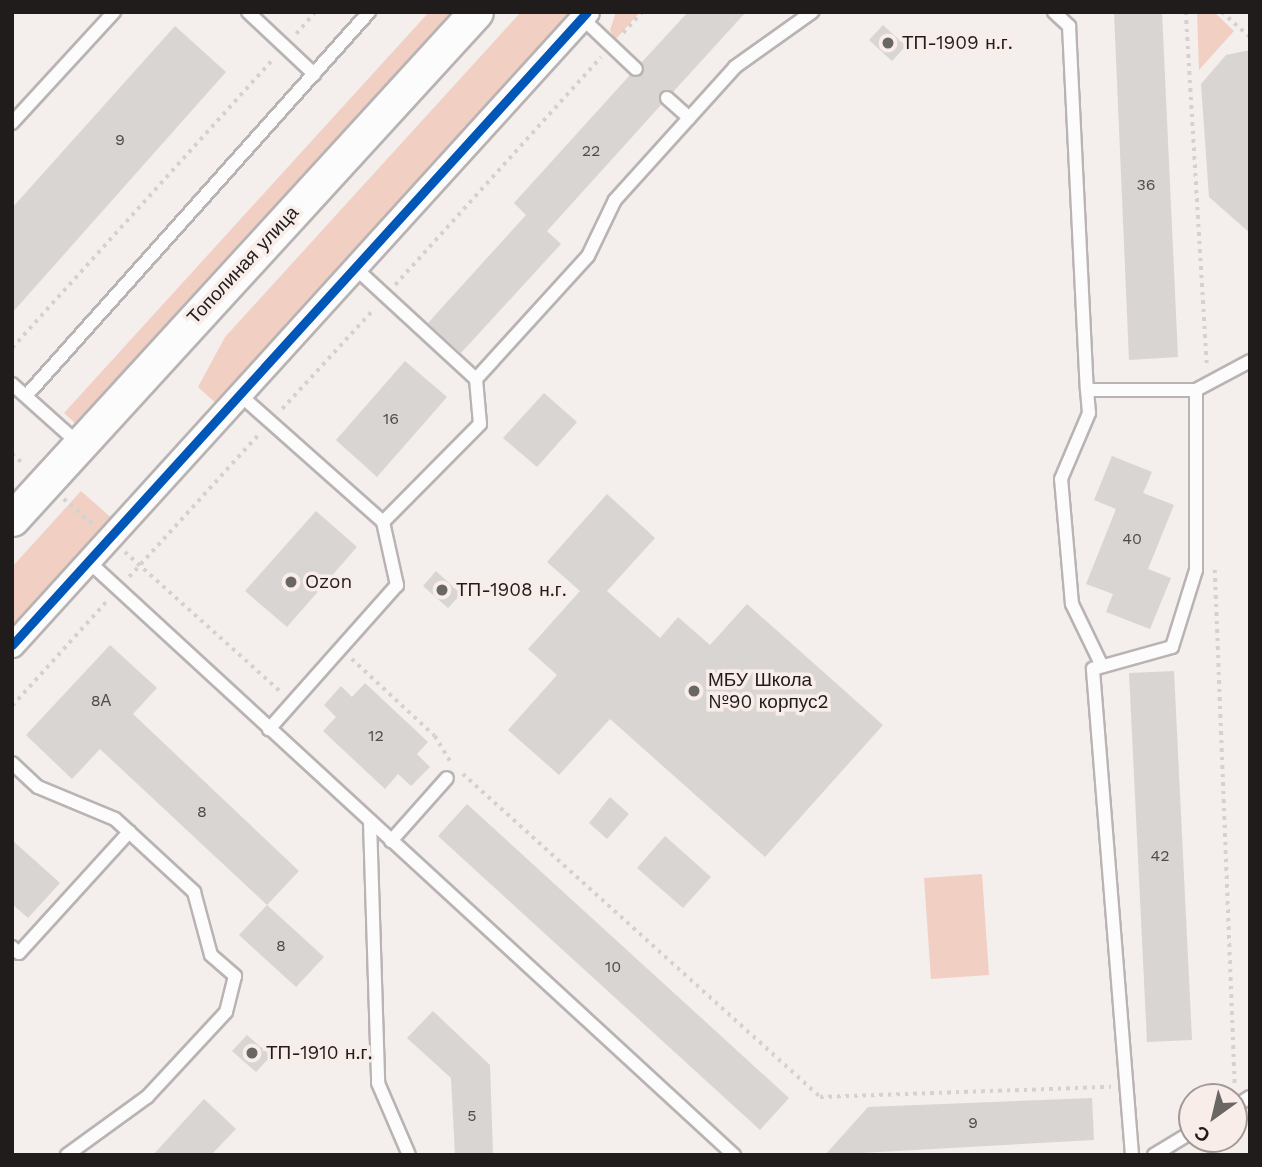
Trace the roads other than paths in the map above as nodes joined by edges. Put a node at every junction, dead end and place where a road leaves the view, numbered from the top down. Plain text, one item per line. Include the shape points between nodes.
1 (114, 12) edge
2 (248, 12) edge
3 (369, 12) edge
4 (476, 12) edge
5 (811, 12) edge
6 (1054, 12) edge
7 (584, 15) edge
8 (636, 69) dead end
9 (314, 74) junction
10 (667, 98) dead end
11 (689, 118) junction
12 (12, 123) edge
13 (353, 265) junction
14 (1250, 361) edge
15 (476, 379) junction
16 (12, 384) edge
17 (1087, 390) junction
18 (1196, 390) junction
19 (239, 394) junction
20 (26, 396) junction
21 (79, 444) junction
22 (12, 519) edge
23 (383, 522) junction
24 (88, 561) junction
25 (12, 645) edge
26 (1101, 664) junction
27 (269, 729) junction
28 (12, 763) edge
29 (447, 778) dead end
30 (370, 822) junction
31 (129, 832) junction
32 (391, 841) junction
33 (12, 947) edge
34 (1178, 1140) edge
35 (67, 1155) edge
36 (409, 1155) edge
37 (734, 1155) edge
38 (1132, 1155) edge
39 (1154, 1155) edge

1 - 12 lane
2 - 9 lane
3 - 9 lane
4 - 21 main road, Тополиная улица
5 - 11 lane via 735,67
6 - 17 lane via 1069,26
7 - 8 lane
7 - 13 street
9 - 20 lane
10 - 11 lane
11 - 15 lane via 615,200 588,256
13 - 15 lane
13 - 19 street
14 - 18 lane
15 - 23 lane via 480,424
16 - 20 lane
17 - 18 lane
17 - 26 lane via 1089,413 1061,479 1072,604
18 - 26 lane via 1196,570 1172,647
19 - 23 lane
19 - 24 street
20 - 21 lane
21 - 22 main road, Тополиная улица
23 - 27 lane via 397,585
24 - 25 street
24 - 27 lane
26 - 38 lane via 1093,670
27 - 30 lane
28 - 31 lane via 37,787 114,819
29 - 32 lane
30 - 32 lane
30 - 36 lane via 379,1083
31 - 33 lane via 19,953
31 - 35 lane via 194,892 211,955 234,976 226,1012 156,1087
32 - 37 lane
34 - 39 lane

